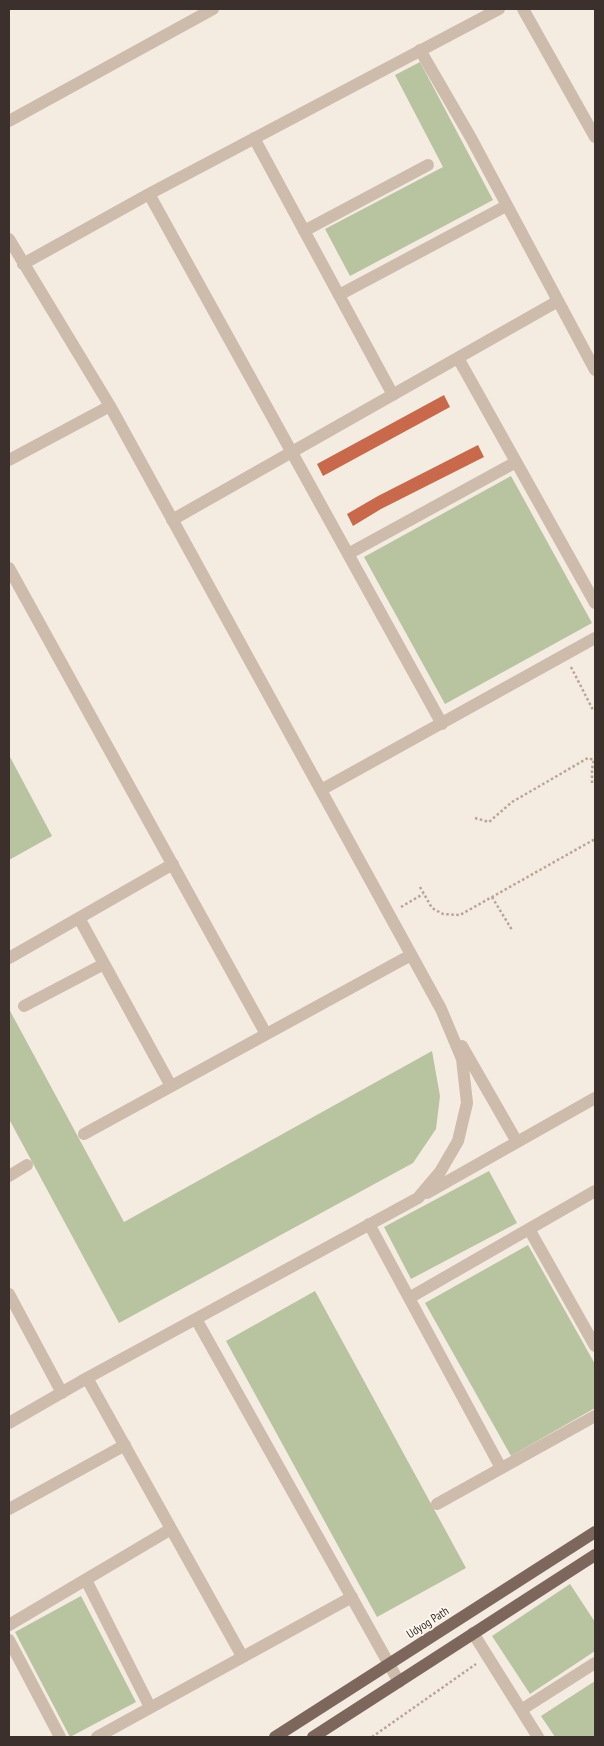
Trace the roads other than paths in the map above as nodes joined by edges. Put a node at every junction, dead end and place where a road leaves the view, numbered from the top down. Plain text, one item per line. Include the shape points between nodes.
1 (211, 9) edge
2 (500, 9) edge
3 (523, 9) edge
4 (420, 50) junction
5 (9, 122) edge
6 (595, 137) edge
7 (254, 138) junction
8 (428, 165) dead end
9 (149, 194) junction
10 (506, 206) junction
11 (304, 231) junction
12 (9, 239) edge
13 (23, 264) junction
14 (339, 295) junction
15 (558, 301) junction
16 (591, 351) edge
17 (458, 358) junction
18 (595, 370) edge
19 (393, 394) junction
20 (110, 406) junction
21 (292, 452) junction
22 (9, 460) edge
23 (516, 462) junction
24 (172, 520) junction
25 (348, 554) junction
26 (9, 568) edge
27 (595, 603) edge
28 (595, 638) edge
29 (442, 724) junction
30 (321, 790) junction
31 (173, 864) junction
32 (79, 918) junction
33 (411, 954) junction
34 (9, 958) edge
35 (104, 964) junction
36 (24, 1006) dead end
37 (441, 1009) junction
38 (266, 1034) junction
39 (171, 1086) junction
40 (595, 1098) edge
41 (84, 1134) dead end
42 (517, 1142) junction
43 (27, 1165) dead end
44 (9, 1176) edge
45 (595, 1191) edge
46 (418, 1198) junction
47 (369, 1224) junction
48 (528, 1229) junction
49 (9, 1294) edge
50 (409, 1298) junction
51 (196, 1319) junction
52 (595, 1346) edge
53 (87, 1378) junction
54 (62, 1393) junction
55 (595, 1416) edge
56 (9, 1423) edge
57 (124, 1445) junction
58 (501, 1468) junction
59 (437, 1504) dead end
60 (9, 1508) edge
61 (171, 1530) junction
62 (595, 1532) edge
63 (595, 1555) edge
64 (86, 1580) junction
65 (352, 1597) junction
66 (9, 1625) edge
67 (474, 1633) junction
68 (9, 1640) edge
69 (242, 1656) junction
70 (595, 1663) edge
71 (389, 1664) junction
72 (399, 1682) junction
73 (150, 1707) junction
74 (521, 1710) junction
75 (60, 1737) edge
76 (97, 1737) edge
77 (275, 1737) edge
78 (313, 1737) edge
79 (538, 1737) edge

1 - 5 street
2 - 4 street
3 - 6 street
4 - 7 street
4 - 10 street
7 - 9 street
7 - 11 street
8 - 11 street
9 - 13 street
9 - 21 street
10 - 14 street
10 - 15 street
11 - 14 street
12 - 13 street
13 - 20 street
14 - 19 street
15 - 16 street
15 - 17 street
16 - 18 street
17 - 19 street
17 - 23 street
19 - 21 street
20 - 22 street
20 - 24 street
21 - 24 street
21 - 25 street
23 - 25 street
23 - 27 street
24 - 30 street
25 - 29 street
26 - 31 street
28 - 29 street
29 - 30 street
30 - 33 street
31 - 32 street
31 - 38 street
32 - 34 street
32 - 35 street
33 - 37 street
33 - 38 street
35 - 36 street
35 - 39 street
37 - 42 street
37 - 46 street via 462,1059 467,1103 458,1141 440,1172
38 - 39 street
39 - 41 street
40 - 42 street
42 - 46 street
43 - 44 street
45 - 48 street
46 - 47 street
47 - 50 street
47 - 51 street
48 - 50 street
48 - 52 street
49 - 54 street
50 - 58 street
51 - 53 street
51 - 65 street
53 - 54 street
53 - 57 street
54 - 56 street
55 - 58 street
57 - 60 street
57 - 61 street
58 - 59 street
61 - 64 street
61 - 69 street
62 - 71 main road, Udyog Path
63 - 67 main road
64 - 66 street
64 - 73 street
65 - 69 street
65 - 71 street
67 - 72 main road
67 - 74 street
68 - 75 street
69 - 73 street
70 - 74 street
71 - 72 street
71 - 77 main road, Udyog Path
72 - 78 main road
73 - 76 street
74 - 79 street

